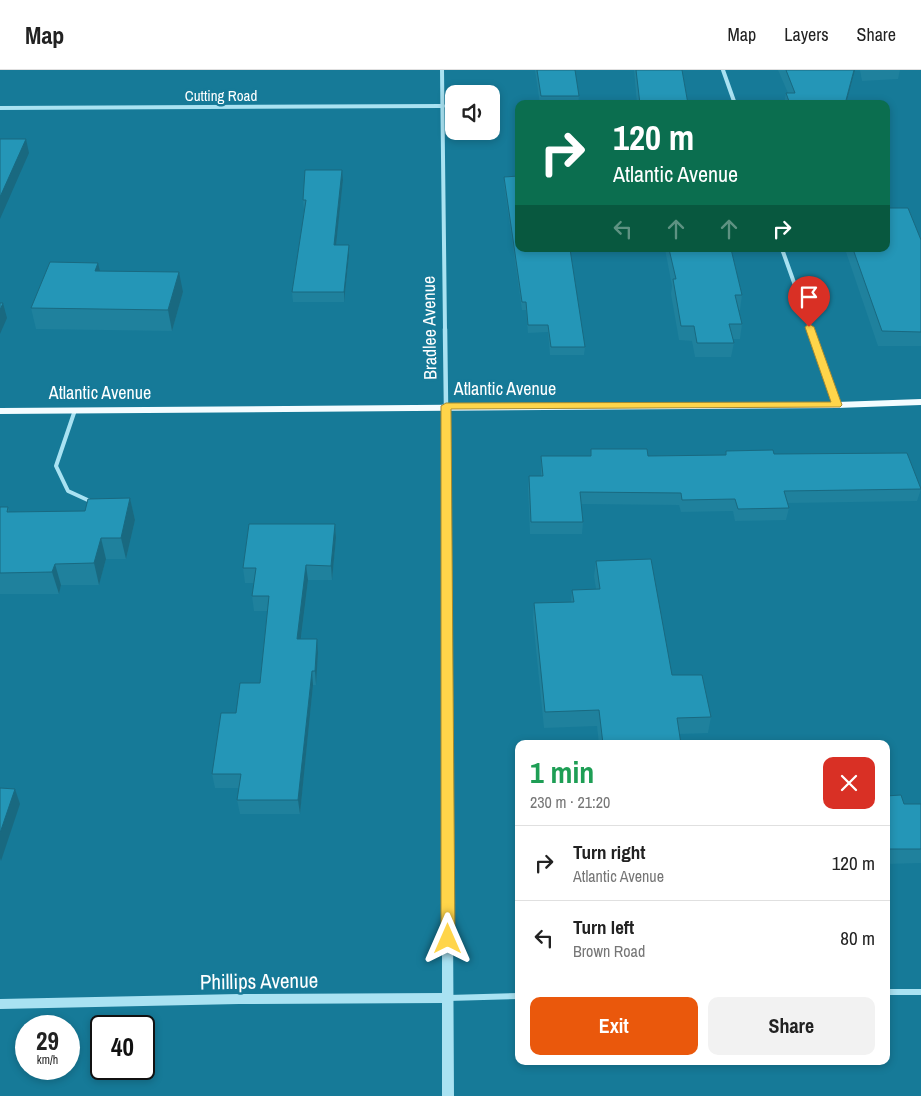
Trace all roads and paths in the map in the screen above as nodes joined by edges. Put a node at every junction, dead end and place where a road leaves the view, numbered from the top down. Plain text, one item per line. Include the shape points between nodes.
1 (442, 70) edge
2 (723, 70) edge
3 (734, 100) edge
4 (443, 106) junction
5 (0, 108) edge
6 (783, 252) edge
7 (921, 402) edge
8 (837, 405) junction
9 (446, 406) junction
10 (0, 410) edge
11 (75, 410) junction
12 (95, 503) edge
13 (890, 992) edge
14 (921, 992) edge
15 (515, 996) edge
16 (448, 998) junction
17 (0, 1004) edge
18 (448, 1096) edge

1 - 4 street, Bradlee Avenue
2 - 3 street
4 - 5 street, Cutting Road
4 - 9 street, Bradlee Avenue
6 - 8 street
7 - 8 main road, Atlantic Avenue
8 - 9 main road, Atlantic Avenue
9 - 11 main road, Atlantic Avenue
9 - 16 street, Bradlee Avenue
10 - 11 main road, Atlantic Avenue
11 - 12 lane via 56,466 68,491
13 - 14 street
15 - 16 street, Phillips Avenue
16 - 17 street, Phillips Avenue
16 - 18 street, Bradlee Avenue

